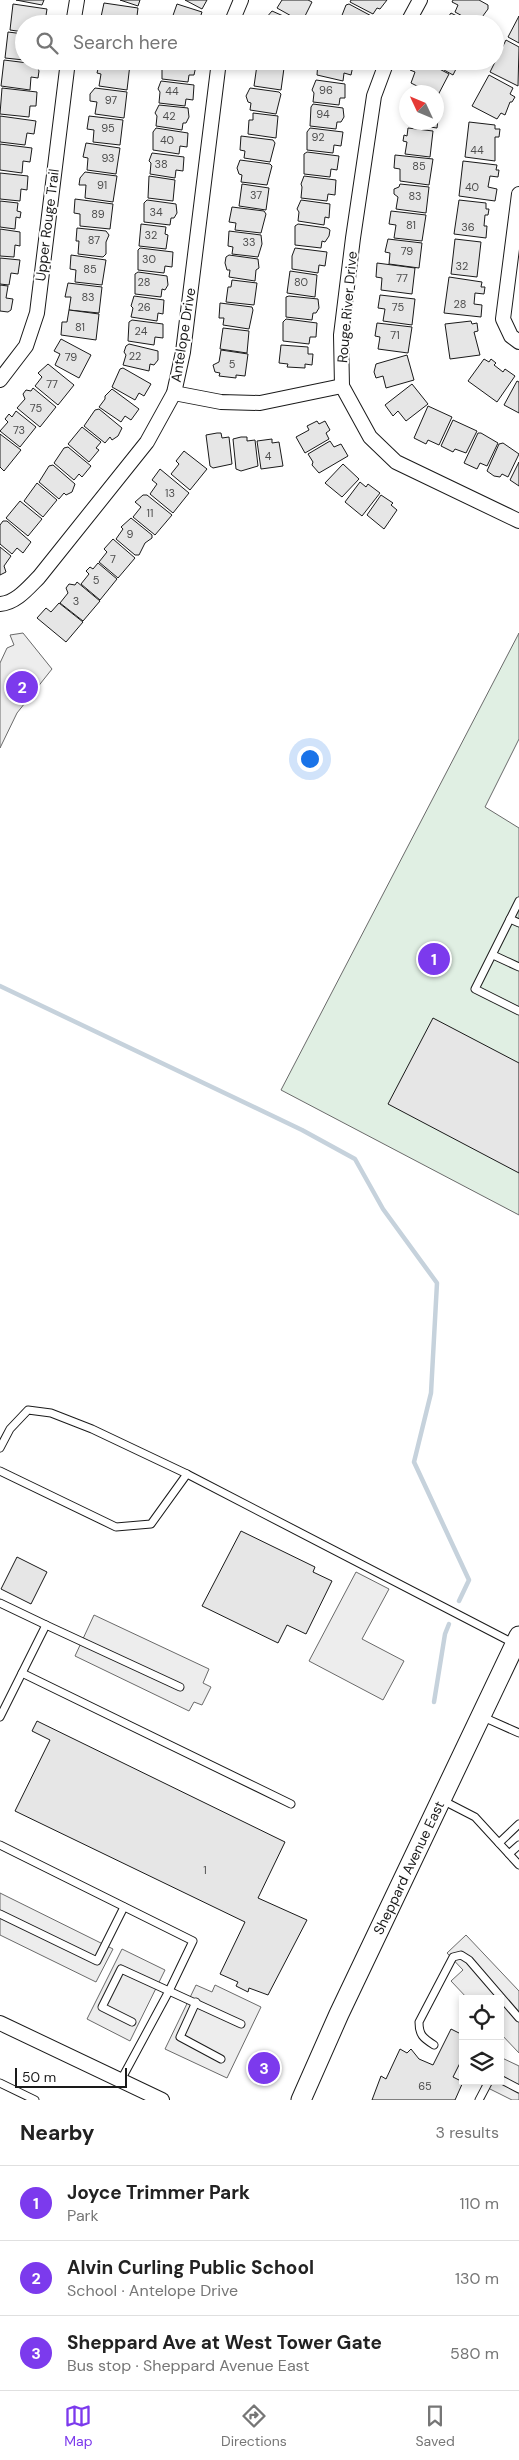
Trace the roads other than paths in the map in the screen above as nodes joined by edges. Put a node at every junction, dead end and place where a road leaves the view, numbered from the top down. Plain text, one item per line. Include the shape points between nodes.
1 (77, 0) edge
2 (241, 0) edge
3 (420, 0) edge
4 (74, 15) edge
5 (235, 15) edge
6 (412, 15) edge
7 (67, 70) edge
8 (218, 70) edge
9 (384, 70) edge
10 (519, 194) edge
11 (519, 342) edge
12 (0, 380) edge
13 (342, 386) junction
14 (174, 392) junction
15 (519, 521) edge
16 (0, 604) edge
17 (519, 901) edge
18 (510, 919) junction
19 (519, 923) edge
20 (493, 955) junction
21 (519, 967) edge
22 (519, 1011) edge
23 (0, 1448) edge
24 (0, 1471) edge
25 (187, 1474) junction
26 (0, 1603) edge
27 (46, 1625) junction
28 (517, 1640) edge
29 (22, 1673) junction
30 (180, 1687) dead end
31 (482, 1716) junction
32 (0, 1717) edge
33 (519, 1733) edge
34 (441, 1799) junction
35 (291, 1804) dead end
36 (519, 1824) edge
37 (499, 1843) junction
38 (0, 1845) edge
39 (519, 1845) edge
40 (509, 1854) junction
41 (519, 1865) edge
42 (124, 1907) junction
43 (0, 1914) edge
44 (169, 1990) junction
45 (196, 2002) junction
46 (519, 2018) edge
47 (132, 2022) dead end
48 (0, 2023) edge
49 (241, 2024) dead end
50 (434, 2045) dead end
51 (221, 2059) dead end
52 (121, 2080) junction
53 (504, 2081) edge
54 (0, 2083) edge
55 (487, 2085) edge
56 (519, 2089) edge
57 (35, 2100) edge
58 (162, 2100) edge
59 (301, 2100) edge
60 (479, 2100) edge

1 - 4 street
2 - 5 street
3 - 6 street
7 - 12 street, Upper Rouge Trail via 37,313 26,346
8 - 14 street, Antelope Drive via 183,352
9 - 13 street, Rouge River Drive via 374,96 353,238 341,335
10 - 11 street via 503,319 511,336
13 - 14 street via 260,403 221,402
13 - 15 street, Rouge River Drive via 370,437 396,462
14 - 16 street, Antelope Drive via 146,442 38,577 20,596
17 - 18 lane
18 - 19 lane
18 - 20 lane
20 - 21 lane
20 - 22 lane via 475,990
23 - 25 lane via 10,1429 28,1410 51,1413
24 - 25 lane via 116,1527 151,1524
25 - 28 lane
26 - 27 lane
27 - 29 lane
27 - 30 lane
28 - 31 main road, Sheppard Avenue East
29 - 32 lane
29 - 35 lane
31 - 33 lane
31 - 34 main road, Sheppard Avenue East
34 - 37 lane via 475,1817
34 - 59 main road, Sheppard Avenue East
36 - 37 lane
37 - 40 lane
38 - 42 lane
39 - 40 lane
40 - 41 lane
42 - 43 lane via 97,1961
42 - 44 lane via 193,1941
44 - 45 lane
44 - 47 lane via 121,1969 102,2007
44 - 52 lane
45 - 49 lane
45 - 51 lane via 180,2037
46 - 50 lane via 469,1960 461,1955 453,1957 419,2022 419,2032
48 - 52 street
52 - 58 street
53 - 56 lane
54 - 57 lane
55 - 60 lane

